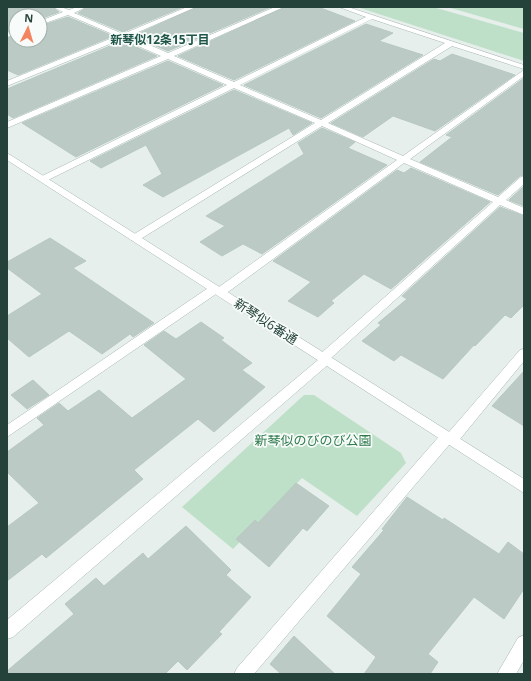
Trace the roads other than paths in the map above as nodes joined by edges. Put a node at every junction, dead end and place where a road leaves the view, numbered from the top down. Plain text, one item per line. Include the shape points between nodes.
1 (56, 7) edge
2 (83, 7) edge
3 (193, 7) edge
4 (281, 7) edge
5 (342, 7) edge
6 (68, 12) junction
7 (372, 17) junction
8 (48, 20) edge
9 (123, 36) junction
10 (451, 43) junction
11 (168, 56) junction
12 (524, 67) edge
13 (524, 72) edge
14 (7, 84) edge
15 (233, 84) junction
16 (321, 123) junction
17 (7, 125) edge
18 (7, 156) edge
19 (404, 159) junction
20 (43, 179) junction
21 (524, 179) edge
22 (499, 201) junction
23 (524, 212) edge
24 (135, 238) junction
25 (218, 291) junction
26 (524, 353) edge
27 (324, 359) junction
28 (7, 432) edge
29 (449, 438) junction
30 (524, 487) edge
31 (7, 631) edge
32 (524, 644) edge
33 (243, 674) edge
34 (506, 674) edge

1 - 6 street
2 - 6 street
3 - 9 street
4 - 11 street
5 - 7 street
6 - 8 street
6 - 9 street
7 - 10 street
7 - 15 street
9 - 11 street
9 - 14 street
10 - 12 street
10 - 16 street
11 - 15 street
11 - 17 street
13 - 19 street
15 - 16 street
15 - 20 street
16 - 19 street
16 - 24 street
18 - 20 street, 新琴似6番通
19 - 22 street
19 - 25 street
20 - 24 street, 新琴似6番通
21 - 22 street
22 - 23 street
22 - 27 street
24 - 25 street, 新琴似6番通
25 - 27 street, 新琴似6番通
25 - 28 street
26 - 29 street
27 - 29 street, 新琴似6番通
27 - 31 street
29 - 30 street, 新琴似6番通
29 - 33 street
32 - 34 street

